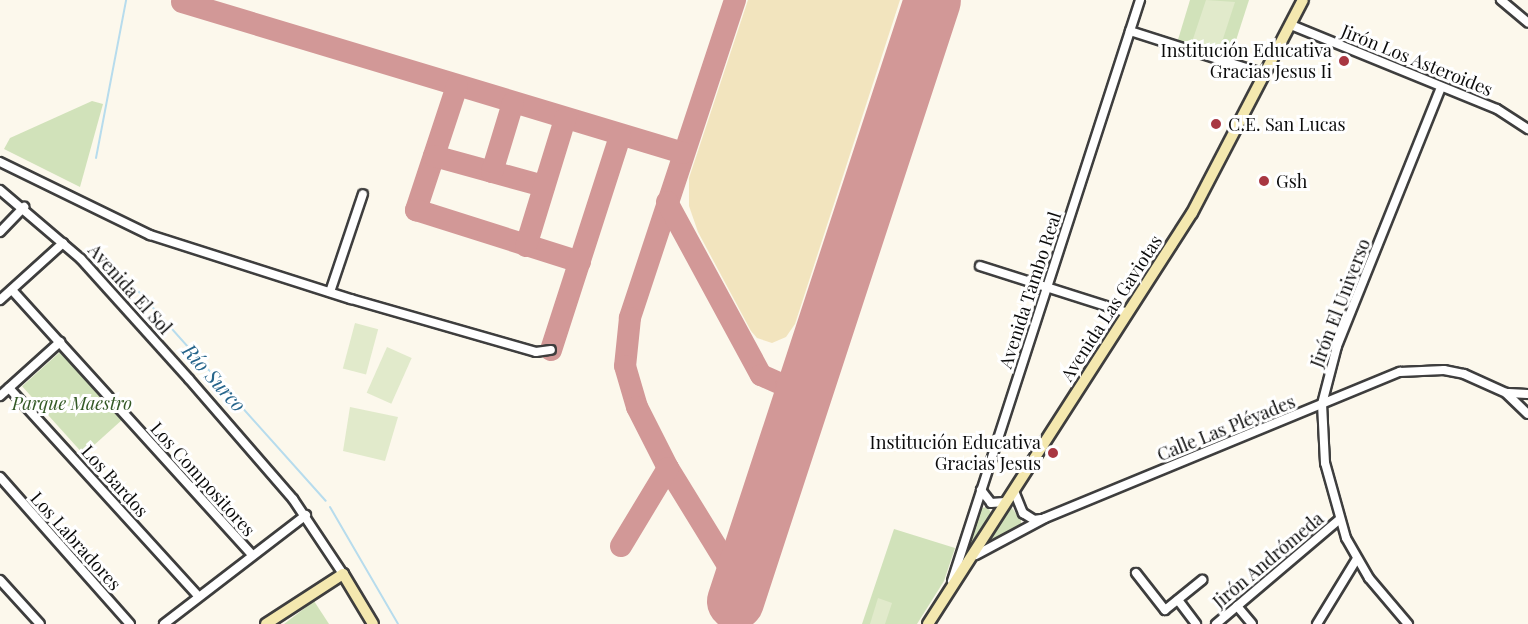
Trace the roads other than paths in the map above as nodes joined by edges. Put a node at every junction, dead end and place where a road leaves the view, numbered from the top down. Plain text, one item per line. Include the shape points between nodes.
1 (1140, 0) edge
2 (1303, 0) edge
3 (1501, 0) edge
4 (1528, 23) edge
5 (1291, 25) junction
6 (1130, 31) junction
7 (1264, 74) junction
8 (1441, 87) junction
9 (1528, 129) edge
10 (0, 162) edge
11 (0, 190) edge
12 (363, 194) dead end
13 (24, 207) junction
14 (0, 232) edge
15 (63, 243) junction
16 (980, 266) dead end
17 (1047, 286) junction
18 (12, 290) junction
19 (330, 292) junction
20 (0, 300) edge
21 (1128, 314) junction
22 (60, 342) junction
23 (550, 350) dead end
24 (9, 388) junction
25 (1506, 393) junction
26 (1528, 394) edge
27 (0, 396) edge
28 (1322, 404) junction
29 (1528, 414) edge
30 (0, 477) edge
31 (1014, 486) junction
32 (981, 490) junction
33 (1005, 502) junction
34 (306, 515) junction
35 (1045, 518) junction
36 (1340, 519) junction
37 (251, 554) junction
38 (1356, 560) junction
39 (1136, 573) dead end
40 (344, 574) junction
41 (0, 580) edge
42 (1202, 580) dead end
43 (950, 589) junction
44 (198, 596) junction
45 (1179, 600) junction
46 (1237, 606) junction
47 (40, 624) edge
48 (130, 624) edge
49 (164, 624) edge
50 (266, 624) edge
51 (373, 624) edge
52 (928, 624) edge
53 (1196, 624) edge
54 (1216, 624) edge
55 (1252, 624) edge
56 (1317, 624) edge
57 (1408, 624) edge

1 - 6 street, Avenida Tambo Real
2 - 5 street, Avenida Las Gaviotas
3 - 4 street
5 - 7 street, Avenida Las Gaviotas
5 - 8 street, Jirón Los Asteroides
6 - 7 street
6 - 17 street, Avenida Tambo Real
7 - 21 street, Avenida Las Gaviotas via 1192,213
8 - 9 street, Jirón Los Asteroides via 1497,109
8 - 28 street, Jirón El Universo via 1337,346
10 - 19 street via 150,235
11 - 13 street, Avenida El Sol
12 - 19 street
13 - 14 street
13 - 15 street, Avenida El Sol
15 - 18 street
15 - 34 street, Avenida El Sol
16 - 17 street
17 - 21 street
17 - 32 street, Avenida Tambo Real
18 - 20 street
18 - 22 street, Los Compositores
19 - 23 street via 536,352
21 - 31 street, Avenida Las Gaviotas
22 - 24 street
22 - 37 street, Los Compositores
24 - 27 street
24 - 44 street, Los Bardos
25 - 26 street
25 - 28 street, Calle Las Pléyades via 1464,374 1421,369 1390,375
25 - 29 street, Calle Las Pléyades
28 - 35 street, Calle Las Pléyades
28 - 36 street, Jirón El Universo via 1325,463
30 - 48 street, Los Labradores
31 - 33 street, Avenida Las Gaviotas
31 - 35 street via 1014,499 1023,513 1034,520
32 - 33 street via 991,502
32 - 43 street, Avenida Tambo Real
33 - 43 street, Avenida Las Gaviotas
34 - 37 street
34 - 40 street, Avenida El Sol
35 - 43 street, Calle Las Pléyades via 981,550
36 - 38 street, Jirón El Universo
36 - 46 street, Jirón Andrómeda
37 - 44 street
38 - 56 street
38 - 57 street, Jirón El Universo
39 - 45 street via 1165,609
40 - 50 street
40 - 51 street, Avenida El Sol
41 - 47 street
42 - 45 street
43 - 52 street, Avenida Las Gaviotas
44 - 49 street
45 - 53 street
46 - 54 street, Jirón Andrómeda
46 - 55 street

